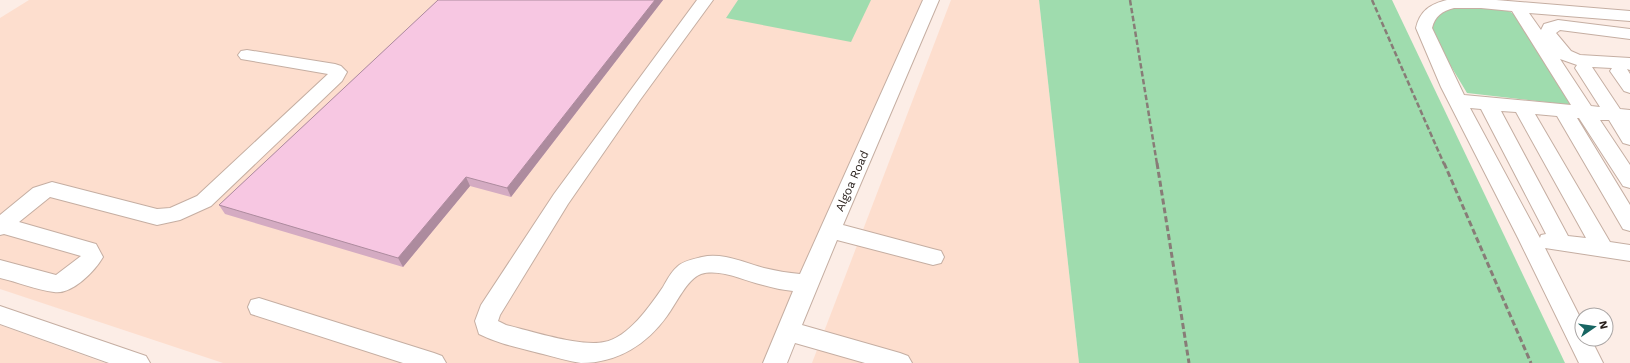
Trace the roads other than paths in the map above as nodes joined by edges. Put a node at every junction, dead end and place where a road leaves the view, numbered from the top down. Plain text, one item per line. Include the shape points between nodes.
1 (705, 0) edge
2 (931, 0) edge
3 (1517, 7) junction
4 (1611, 14) junction
5 (1630, 16) edge
6 (1628, 36) edge
7 (247, 55) dead end
8 (1624, 67) edge
9 (1584, 68) dead end
10 (1630, 87) edge
11 (1458, 101) junction
12 (1488, 104) junction
13 (1522, 107) junction
14 (1563, 110) junction
15 (1586, 112) junction
16 (1622, 116) edge
17 (1630, 138) edge
18 (1630, 181) edge
19 (1630, 223) edge
20 (1, 226) edge
21 (830, 230) junction
22 (1530, 238) junction
23 (1562, 243) junction
24 (1603, 249) junction
25 (1630, 253) edge
26 (933, 257) dead end
27 (0, 269) edge
28 (807, 284) junction
29 (258, 307) dead end
30 (0, 315) edge
31 (788, 331) junction
32 (138, 363) edge
33 (434, 363) edge
34 (775, 363) edge
35 (900, 363) edge
36 (1591, 363) edge

1 - 28 street via 562,199 489,312 487,327 500,334 596,354 609,352 637,336 685,272 692,267 710,263 766,278
2 - 21 street, Algoa Road
3 - 4 street
3 - 11 street via 1458,3 1439,8 1426,19 1424,28 1427,37
3 - 15 street
4 - 5 street
4 - 6 street
6 - 8 street via 1558,25 1550,28 1547,34 1565,54 1577,60
7 - 20 street via 338,72 336,78 204,200 173,215 157,217 52,189 40,193
8 - 10 street
9 - 16 street
11 - 12 street
11 - 22 street
12 - 13 street
12 - 23 street
13 - 14 street
13 - 24 street
14 - 15 street
14 - 19 street
15 - 16 street
15 - 18 street
16 - 17 street
20 - 27 street via 88,250 92,257 66,281 56,284
21 - 26 street
21 - 28 street, Algoa Road
22 - 23 street
22 - 36 street
23 - 24 street
24 - 25 street
28 - 31 street, Algoa Road
29 - 33 street
30 - 32 street
31 - 34 street, Algoa Road
31 - 35 street

